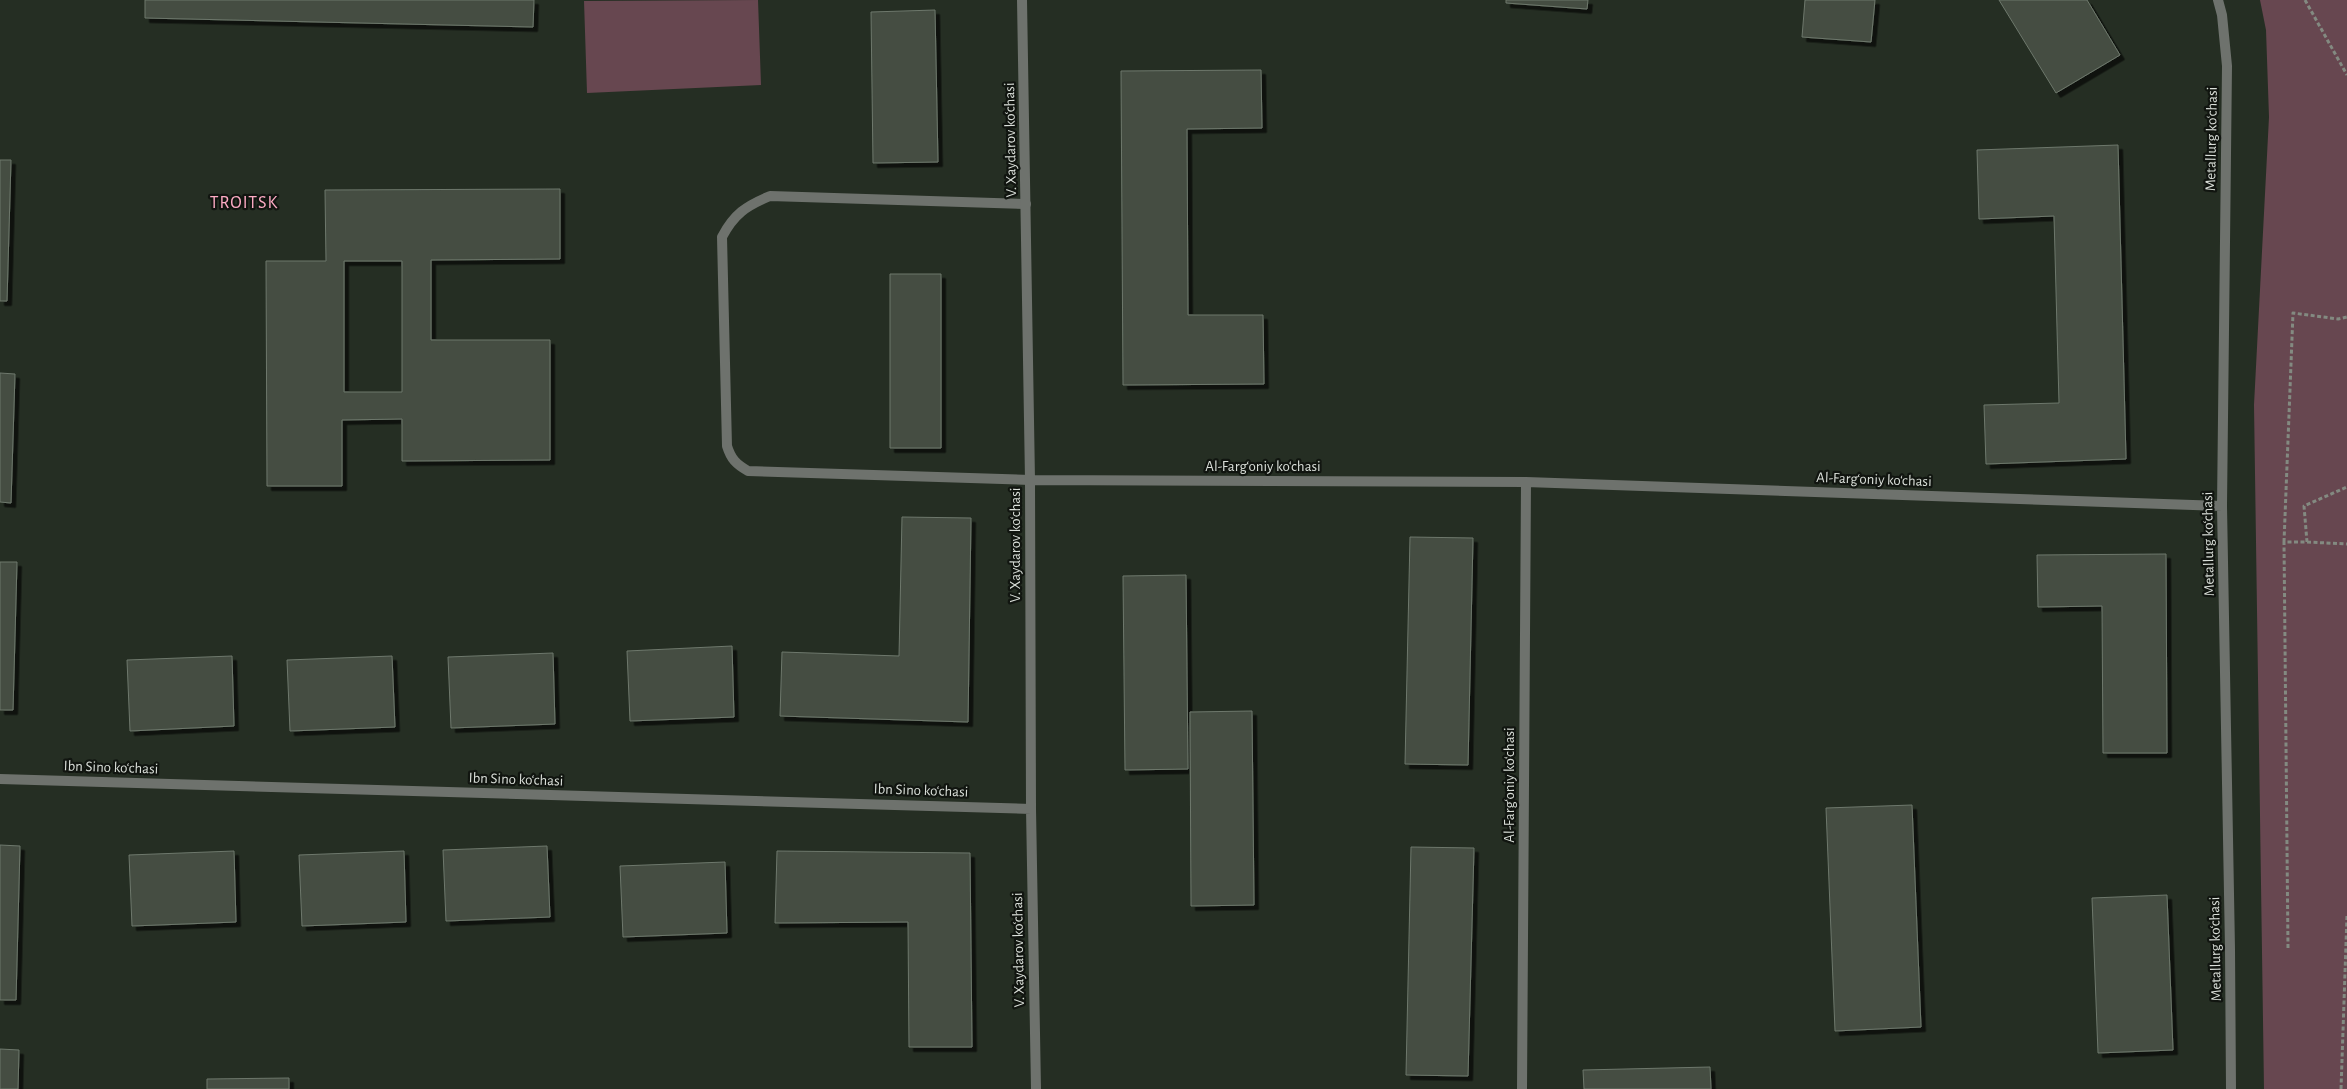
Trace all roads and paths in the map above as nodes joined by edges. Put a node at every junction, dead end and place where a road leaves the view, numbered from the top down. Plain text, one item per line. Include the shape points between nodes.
1 (1022, 0) edge
2 (2218, 0) edge
3 (2305, 0) edge
4 (2347, 75) edge
5 (1026, 204) junction
6 (2347, 317) edge
7 (1030, 480) junction
8 (1526, 482) junction
9 (2347, 488) edge
10 (2222, 506) junction
11 (2284, 542) junction
12 (2307, 542) junction
13 (2347, 544) edge
14 (0, 779) edge
15 (1031, 808) junction
16 (2347, 915) edge
17 (2288, 948) dead end
18 (1036, 1089) edge
19 (1522, 1089) edge
20 (2230, 1089) edge
21 (2341, 1089) edge

1 - 5 street, V. Xaydarov ko‘chasi
2 - 10 street, Metallurg ko‘chasi via 2227,66
3 - 4 path
5 - 7 street, V. Xaydarov ko‘chasi
5 - 7 street, Al-Farg‘oniy ko‘chasi via 770,196 750,204 731,220 722,237 727,446 730,457 738,465 748,471
6 - 11 path via 2338,319 2293,313
7 - 8 street, Al-Farg‘oniy ko‘chasi
7 - 15 street, V. Xaydarov ko‘chasi
8 - 10 street, Al-Farg‘oniy ko‘chasi
8 - 19 street, Al-Farg‘oniy ko‘chasi
9 - 12 path via 2304,506
10 - 20 street, Metallurg ko‘chasi
11 - 12 path
11 - 17 path
12 - 13 path
14 - 15 street, Ibn Sino ko‘chasi
15 - 18 street, V. Xaydarov ko‘chasi
16 - 21 path

